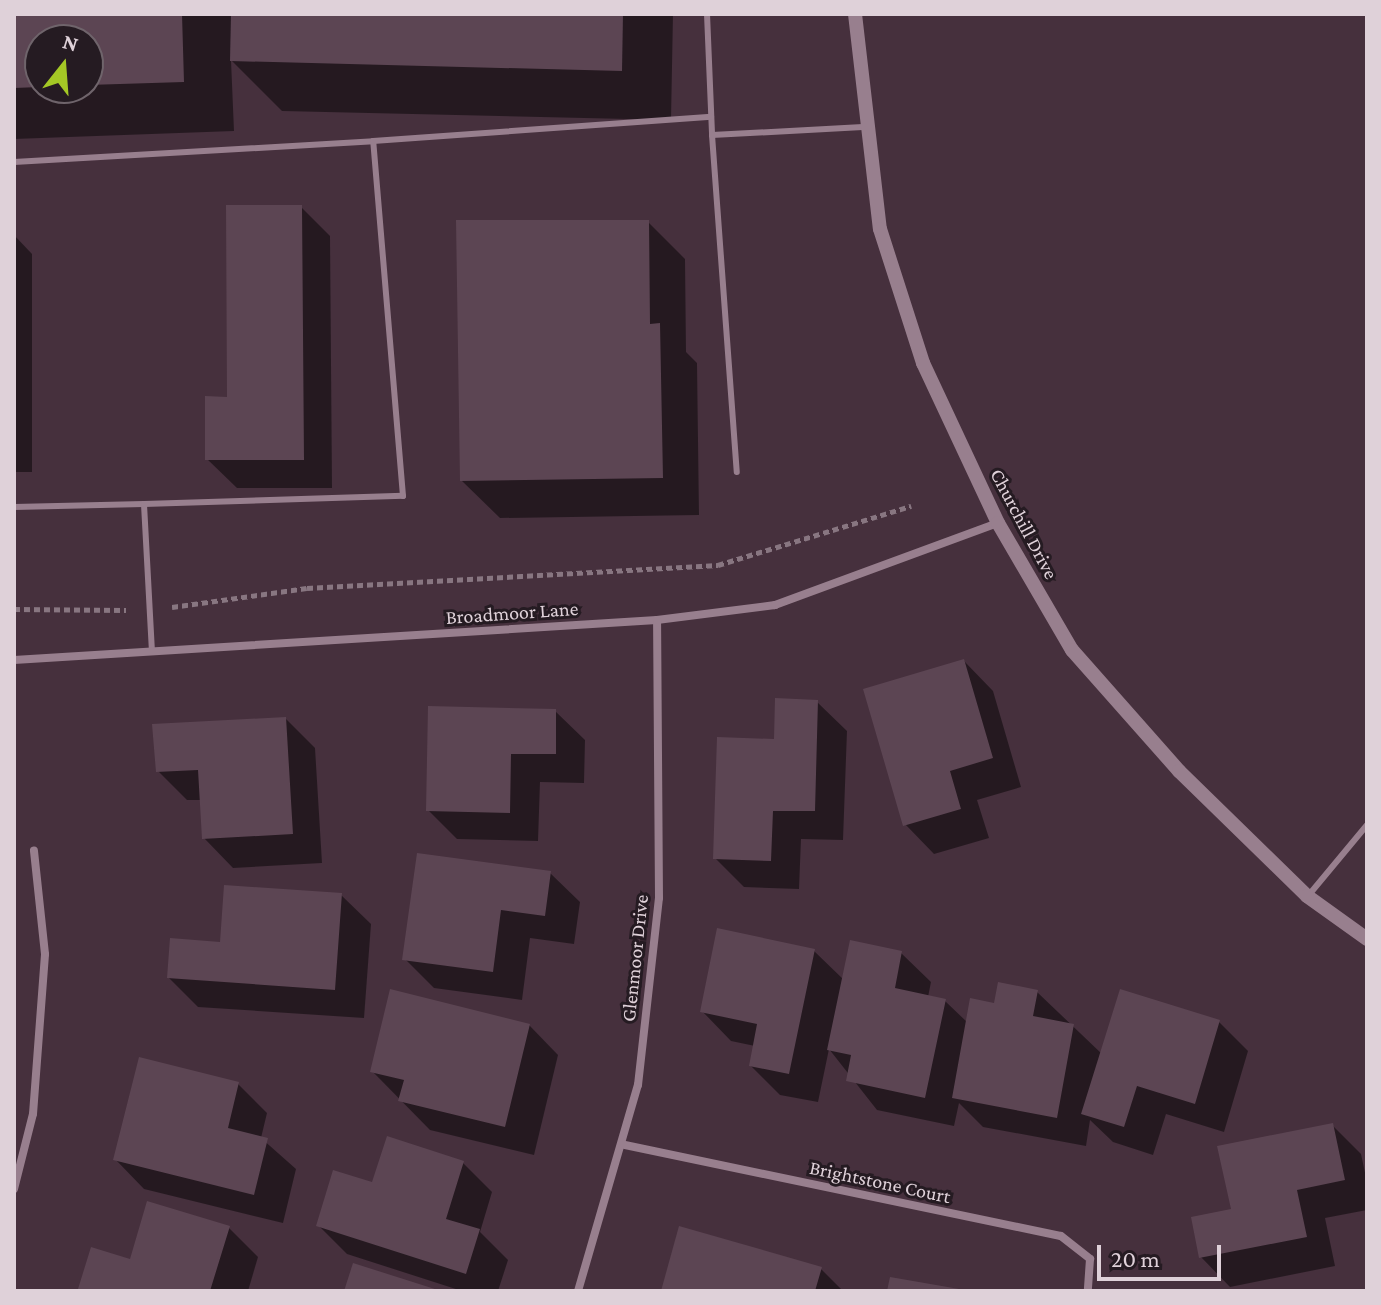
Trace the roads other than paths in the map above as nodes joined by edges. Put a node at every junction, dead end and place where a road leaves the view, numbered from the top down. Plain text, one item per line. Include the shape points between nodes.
1 (707, 14) edge
2 (855, 14) edge
3 (711, 117) junction
4 (863, 127) junction
5 (712, 135) junction
6 (373, 141) junction
7 (14, 162) edge
8 (737, 472) dead end
9 (144, 504) junction
10 (14, 507) edge
11 (998, 523) junction
12 (657, 620) junction
13 (152, 652) junction
14 (14, 660) edge
15 (1367, 825) edge
16 (34, 851) dead end
17 (1307, 896) junction
18 (1367, 939) edge
19 (625, 1145) junction
20 (14, 1189) edge
21 (578, 1291) edge
22 (1088, 1291) edge

1 - 3 lane
2 - 4 street, Churchill Drive
3 - 5 lane
3 - 6 lane
4 - 5 lane
4 - 11 street, Churchill Drive via 880,229 923,363
5 - 8 lane
6 - 7 lane
6 - 9 lane via 403,496
9 - 10 lane
9 - 13 lane
11 - 12 street, Broadmoor Lane via 775,605
11 - 17 street, Churchill Drive via 1072,650 1179,771
12 - 13 street, Broadmoor Lane
12 - 19 street, Glenmoor Drive via 659,898
13 - 14 street, Broadmoor Lane
15 - 17 lane
16 - 20 street via 45,954 33,1114
17 - 18 street, Churchill Drive
19 - 21 street, Glenmoor Drive
19 - 22 street, Brightstone Court via 1061,1236 1090,1259

